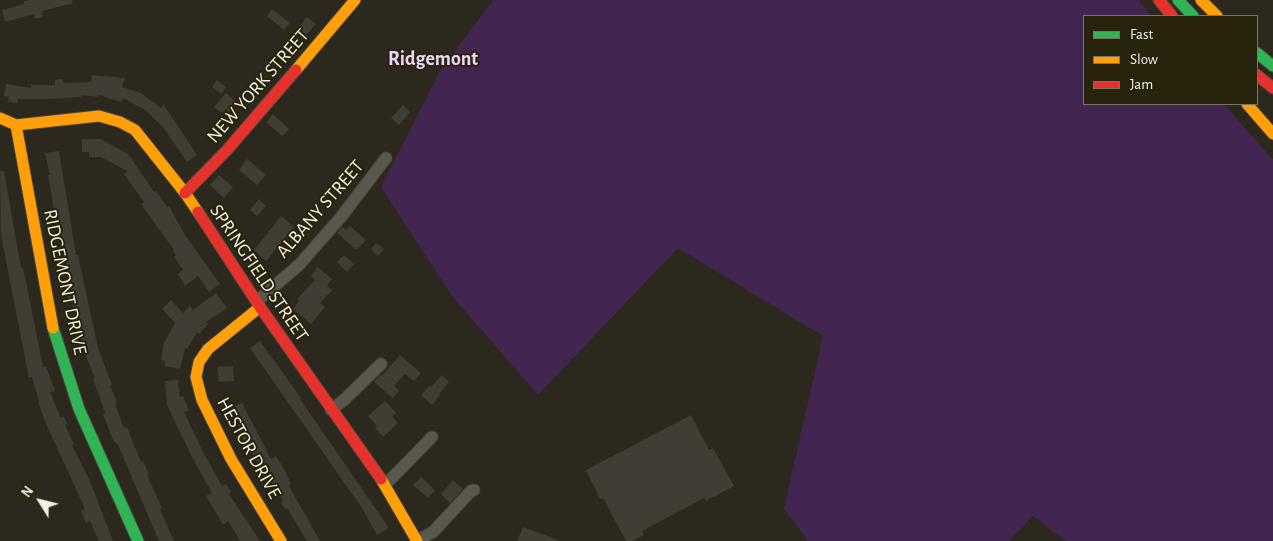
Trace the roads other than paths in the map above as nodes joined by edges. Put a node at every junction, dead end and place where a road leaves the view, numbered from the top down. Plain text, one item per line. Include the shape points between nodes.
1 (355, 0) edge
2 (1159, 0) edge
3 (1177, 0) edge
4 (1201, 0) edge
5 (1171, 15) edge
6 (1188, 15) edge
7 (1192, 15) edge
8 (1216, 15) edge
9 (1258, 54) edge
10 (1273, 66) edge
11 (1258, 76) edge
12 (1273, 88) edge
13 (1258, 104) edge
14 (1248, 105) edge
15 (0, 118) edge
16 (1273, 122) edge
17 (16, 125) junction
18 (1273, 134) edge
19 (386, 158) dead end
20 (185, 193) junction
21 (259, 304) junction
22 (381, 364) dead end
23 (331, 410) junction
24 (432, 437) dead end
25 (385, 485) junction
26 (474, 490) dead end
27 (138, 541) edge
28 (281, 541) edge
29 (416, 541) edge

1 - 20 main road, NEW YORK STREET via 227,150
2 - 5 main road
3 - 6 main road
3 - 7 main road
4 - 8 main road
9 - 10 main road
11 - 12 main road
13 - 16 main road
14 - 18 main road
15 - 17 main road
17 - 20 main road, SPRINGFIELD STREET via 99,116 120,122 135,130
17 - 27 main road, RIDGEMONT DRIVE via 54,333 79,409
19 - 21 street, ALBANY STREET via 341,217
20 - 21 main road, SPRINGFIELD STREET
21 - 23 main road, SPRINGFIELD STREET
21 - 28 main road, HESTOR DRIVE via 208,349 199,362 196,377 202,400 231,459
22 - 23 street
23 - 25 main road, SPRINGFIELD STREET
24 - 25 street
25 - 29 main road, SPRINGFIELD STREET
26 - 29 street via 433,532

